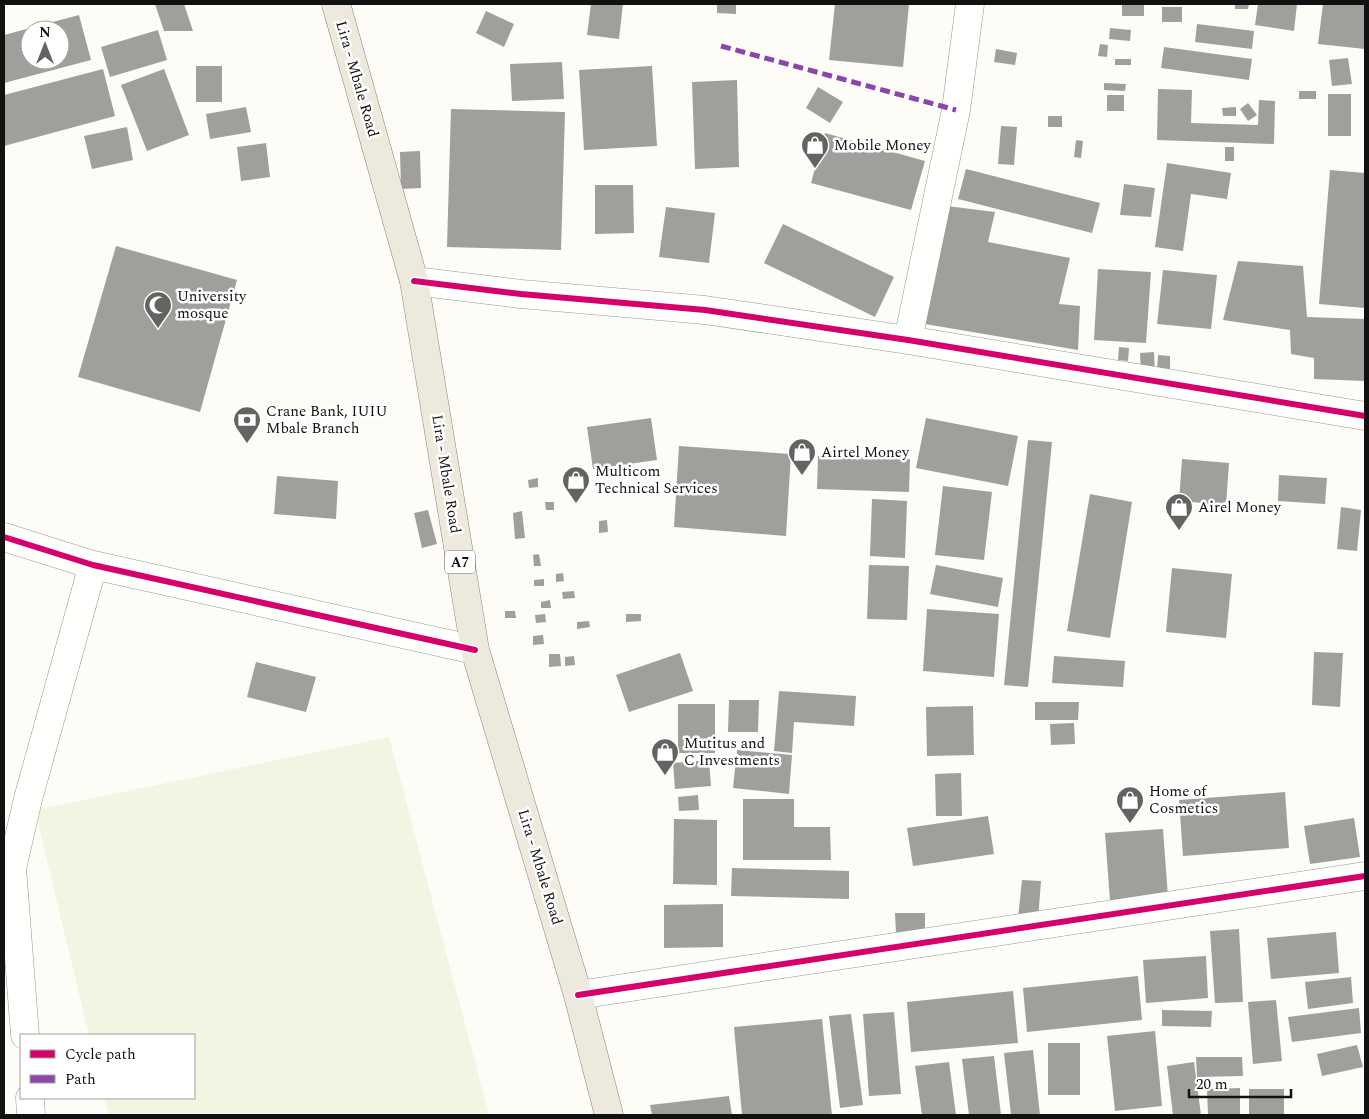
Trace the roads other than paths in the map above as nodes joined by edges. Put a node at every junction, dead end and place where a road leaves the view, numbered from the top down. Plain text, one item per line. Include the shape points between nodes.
1 (336, 4) edge
2 (970, 4) edge
3 (414, 281) junction
4 (908, 340) junction
5 (1365, 416) edge
6 (4, 537) edge
7 (93, 565) junction
8 (475, 650) junction
9 (1365, 876) edge
10 (578, 995) junction
11 (25, 1034) edge
12 (30, 1099) edge
13 (31, 1115) edge
14 (609, 1115) edge

1 - 3 main road, Lira - Mbale Road / A7
2 - 4 street via 956,110
3 - 4 street via 705,310
3 - 8 main road, Lira - Mbale Road / A7
4 - 5 street
6 - 7 street
7 - 8 street
7 - 11 street via 30,789 12,868
8 - 10 main road, Lira - Mbale Road / A7
9 - 10 street
10 - 14 main road, Lira - Mbale Road / A7
12 - 13 street

